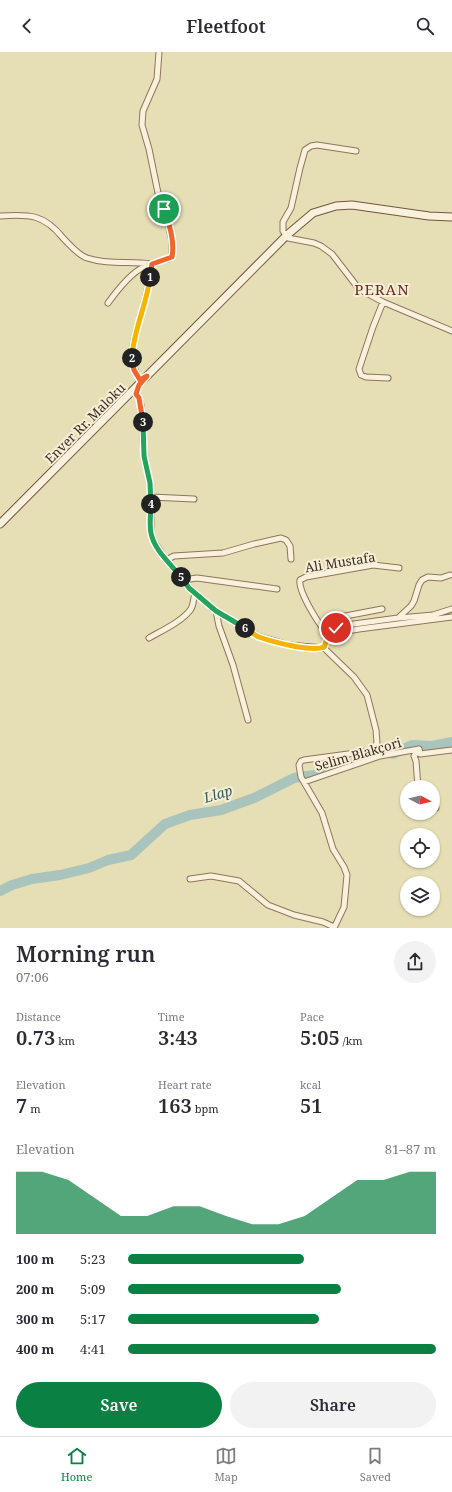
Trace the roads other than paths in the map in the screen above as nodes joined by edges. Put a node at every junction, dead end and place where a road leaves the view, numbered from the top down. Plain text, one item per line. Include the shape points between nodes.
1 (159, 52) edge
2 (356, 151) dead end
3 (0, 216) edge
4 (452, 217) edge
5 (287, 235) junction
6 (152, 264) junction
7 (383, 302) junction
8 (108, 303) dead end
9 (452, 331) edge
10 (147, 376) junction
11 (388, 378) dead end
12 (139, 385) junction
13 (151, 497) junction
14 (194, 499) dead end
15 (0, 524) edge
16 (292, 559) dead end
17 (166, 560) junction
18 (399, 568) dead end
19 (450, 575) dead end
20 (183, 580) junction
21 (277, 589) dead end
22 (196, 594) junction
23 (382, 609) dead end
24 (452, 609) edge
25 (216, 611) junction
26 (452, 617) edge
27 (398, 618) junction
28 (328, 634) junction
29 (149, 638) dead end
30 (324, 648) junction
31 (248, 720) dead end
32 (419, 749) junction
33 (452, 750) edge
34 (303, 780) junction
35 (417, 780) edge
36 (190, 878) dead end
37 (334, 928) edge

1 - 6 street via 157,78 143,111 142,125 173,248 172,257
2 - 5 street via 317,145 306,150 291,208 282,225
3 - 6 street via 28,215 42,220 50,224 70,246 86,258 111,263
4 - 5 main road, Enver Rr. Maloku via 352,205 336,206 313,213
5 - 7 street via 288,238 321,246 332,254 359,289
5 - 10 main road, Enver Rr. Maloku
6 - 8 street via 137,271
6 - 10 street via 132,351 132,360 138,377 140,380
7 - 9 street
7 - 11 street via 359,369 366,377
10 - 12 main road, Enver Rr. Maloku
12 - 13 street via 136,394 141,405 144,456
12 - 15 main road, Enver Rr. Maloku
13 - 14 street
13 - 17 street via 151,532 153,540
16 - 17 street via 290,546 281,538 223,553 174,556
17 - 20 street
18 - 28 street, Ali Mustafa via 373,565 301,579 299,584 303,593
19 - 27 street via 422,580 414,601
20 - 21 street via 197,578
20 - 22 street
22 - 25 street
22 - 29 street via 188,612
23 - 28 street via 335,618 329,625
24 - 27 street via 433,615
25 - 30 street via 258,636 289,645
25 - 31 street
26 - 28 street
27 - 28 street via 340,626
28 - 30 street
30 - 34 street via 364,690 376,730 377,743 370,751 304,760 300,762 299,767
32 - 33 street, Selim Blakçori via 420,754
32 - 34 street, Selim Blakçori via 380,756
32 - 35 street, Selim Blakçori via 414,756
34 - 37 street via 322,813 333,849 347,875 344,907
36 - 37 street via 211,876 239,881 268,905 323,922

